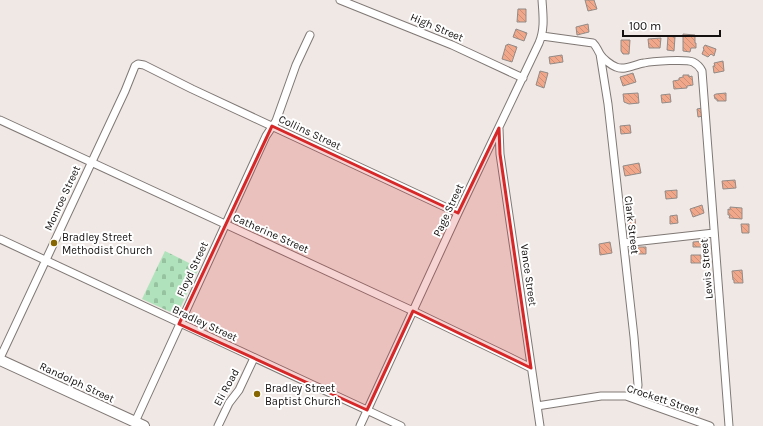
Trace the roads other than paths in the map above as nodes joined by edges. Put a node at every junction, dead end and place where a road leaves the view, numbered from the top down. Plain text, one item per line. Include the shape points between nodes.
1 (340, 0) edge
2 (542, 0) edge
3 (310, 35) dead end
4 (542, 36) junction
5 (600, 54) junction
6 (154, 70) joint
7 (523, 78) junction
8 (0, 120) edge
9 (272, 126) junction
10 (499, 128) junction
11 (91, 162) junction
12 (458, 213) junction
13 (225, 225) junction
14 (714, 232) junction
15 (0, 239) edge
16 (624, 243) junction
17 (46, 260) junction
18 (413, 311) junction
19 (180, 324) junction
20 (254, 358) junction
21 (0, 359) edge
22 (531, 368) junction
23 (636, 399) junction
24 (537, 406) junction
25 (367, 410) junction
26 (139, 424) edge
27 (218, 426) edge
28 (360, 426) edge
29 (401, 426) edge
30 (540, 426) edge
31 (710, 426) edge
32 (729, 426) edge

1 - 7 street, High Street via 452,45
2 - 4 street, Page Street
3 - 9 street
4 - 5 street, Lewis Street via 589,42 597,46
4 - 7 street, Page Street
5 - 14 street, Lewis Street via 617,68 643,63 690,61 702,71
5 - 16 street, Clark Street
6 - 9 street, Collins Street
6 - 11 street, Monroe Street via 141,64 135,66
7 - 10 street, Page Street
8 - 11 street, Catherine Street
9 - 12 street, Collins Street
9 - 13 street, Floyd Street
10 - 12 street, Page Street
10 - 22 street, Vance Street via 500,154
11 - 13 street, Catherine Street
11 - 17 street, Monroe Street
12 - 18 street, Page Street
13 - 18 street, Catherine Street
13 - 19 street, Floyd Street
14 - 16 street
14 - 32 street, Lewis Street
15 - 17 street, Bradley Street
16 - 23 street, Clark Street via 638,378
17 - 19 street, Bradley Street
17 - 21 street, Monroe Street
18 - 22 street, Catherine Street
18 - 25 street, Page Street
19 - 20 street, Bradley Street
19 - 26 street, Floyd Street
20 - 25 street, Bradley Street
20 - 27 street, Eli Road
21 - 26 street, Randolph Street
22 - 24 street, Vance Street
23 - 24 street, Crockett Street via 615,395 600,396
23 - 31 street, Crockett Street
24 - 30 street, Vance Street
25 - 28 street, Page Street
25 - 29 street, Bradley Street

